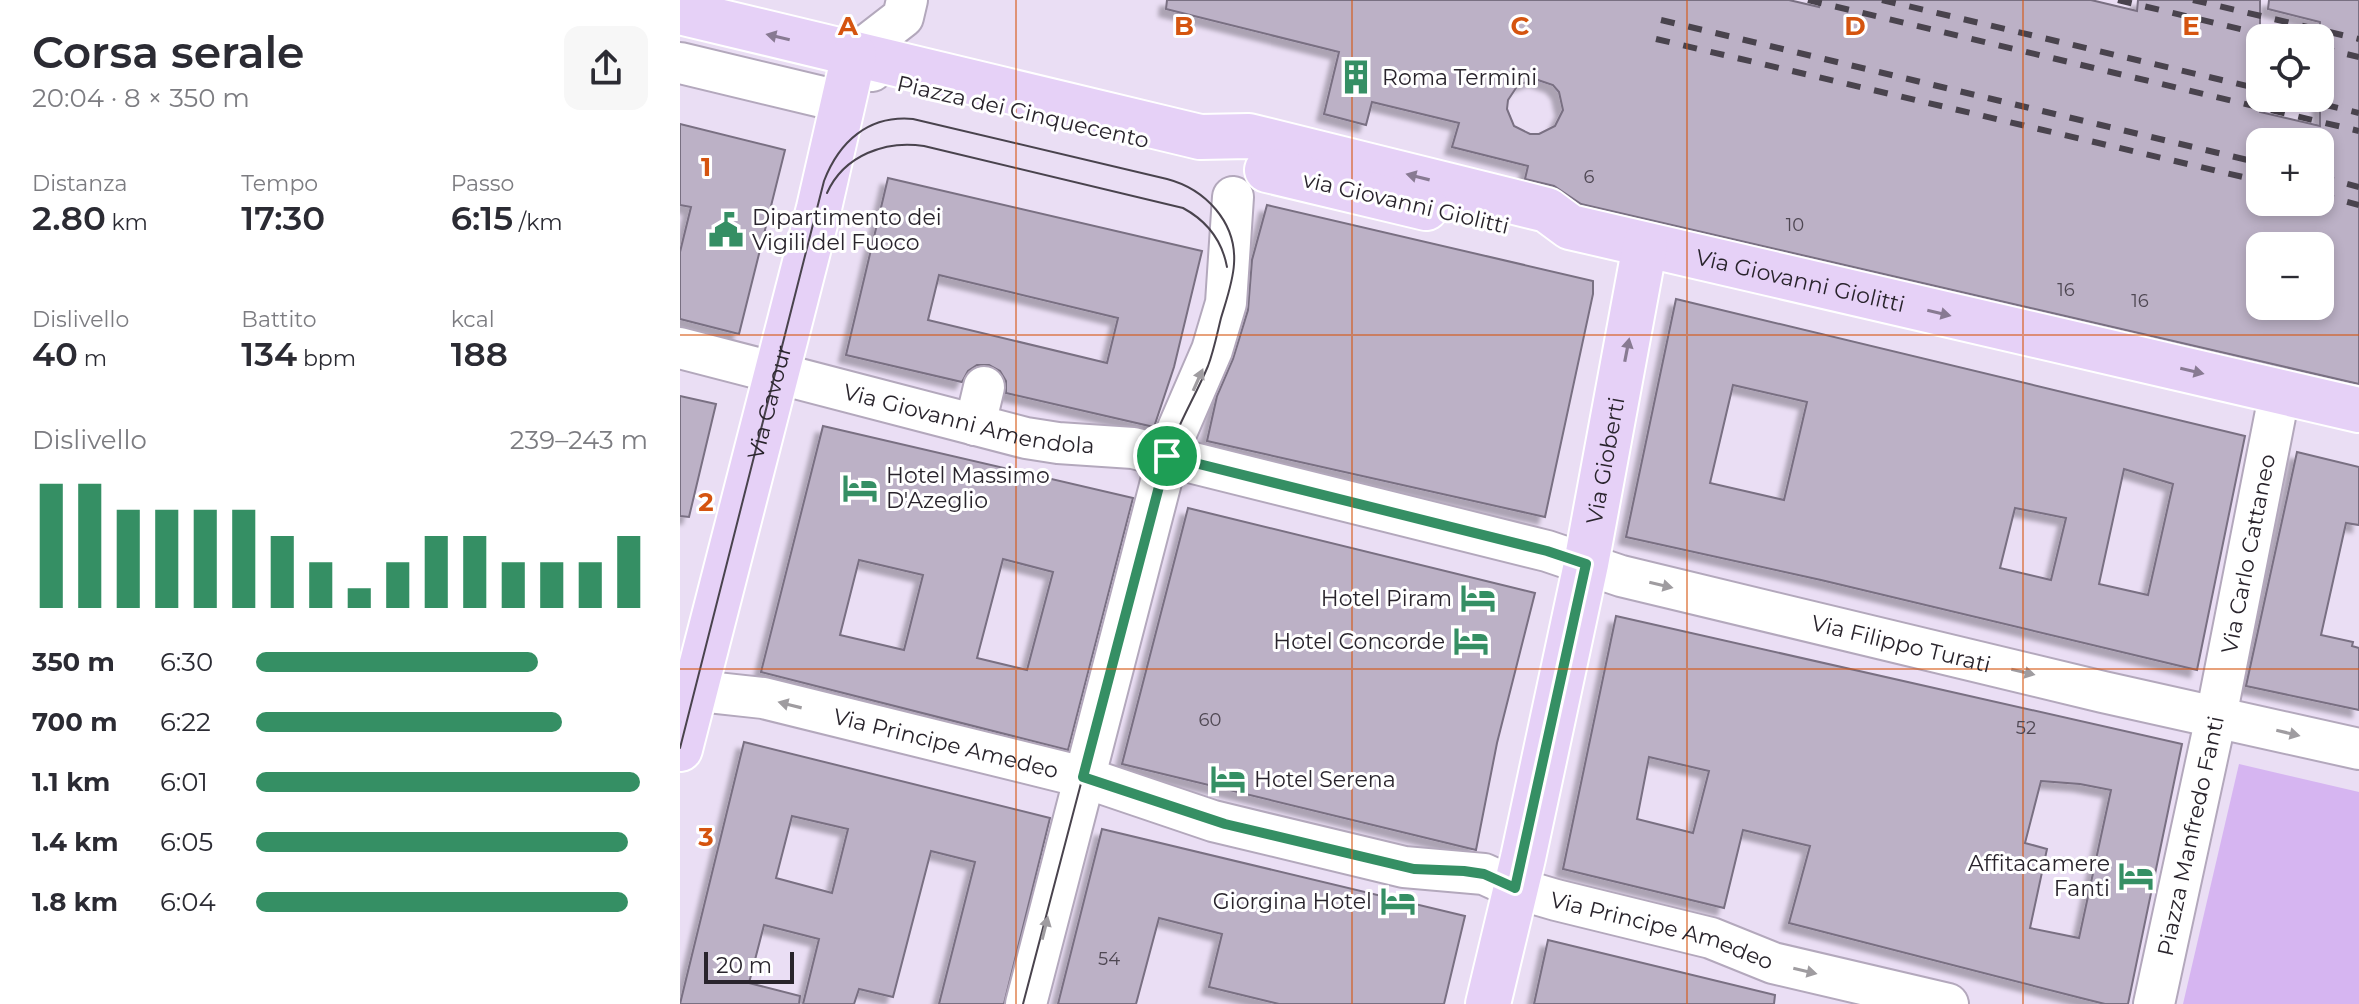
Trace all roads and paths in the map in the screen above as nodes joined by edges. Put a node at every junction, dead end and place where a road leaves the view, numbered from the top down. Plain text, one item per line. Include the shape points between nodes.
1 (907, 0) edge
2 (680, 12) edge
3 (854, 55) junction
4 (680, 63) edge
5 (843, 102) junction
6 (1242, 166) junction
7 (1645, 245) junction
8 (680, 348) edge
9 (776, 373) junction
10 (2280, 391) junction
11 (2359, 410) edge
12 (1167, 456) junction
13 (1586, 564) junction
14 (688, 690) edge
15 (2216, 717) junction
16 (680, 749) edge
17 (2359, 749) edge
18 (1083, 777) junction
19 (1515, 888) junction
20 (1026, 1004) edge
21 (1488, 1004) edge
22 (1948, 1004) edge
23 (2154, 1004) edge

1 - 3 street via 903,17
3 -> 2 main road, Piazza dei Cinquecento
3 - 5 main road, Via Cavour
3 - 6 main road, Piazza dei Cinquecento via 1200,137
4 - 5 street
5 - 9 main road, Via Cavour
7 -> 6 main road, Via Giovanni Giolitti via 1570,227 1547,210
12 -> 6 street via 1226,303
7 -> 10 main road, Via Giovanni Giolitti
13 -> 7 main road, Via Gioberti
8 - 9 street, Via Giovanni Amendola
9 - 12 street, Via Giovanni Amendola via 979,406 1048,442 1119,446
9 - 14 main road, Via Cavour
10 - 11 main road, Via Giovanni Giolitti
10 - 15 street, Via Carlo Cattaneo
12 - 13 street, Via Giovanni Amendola
12 - 18 street
13 -> 15 street, Via Filippo Turati
13 - 19 main road, Via Gioberti
14 - 16 main road, Via Cavour
18 -> 14 street, Via Principe Amedeo via 763,698
15 -> 17 street, Piazza Manfredo Fanti
15 - 23 street, Piazza Manfredo Fanti
18 - 19 street, Via Principe Amedeo via 1225,824 1414,869 1484,874
20 -> 18 street
19 - 21 main road, Via Gioberti
19 -> 22 street, Via Principe Amedeo via 1711,938 1773,963

